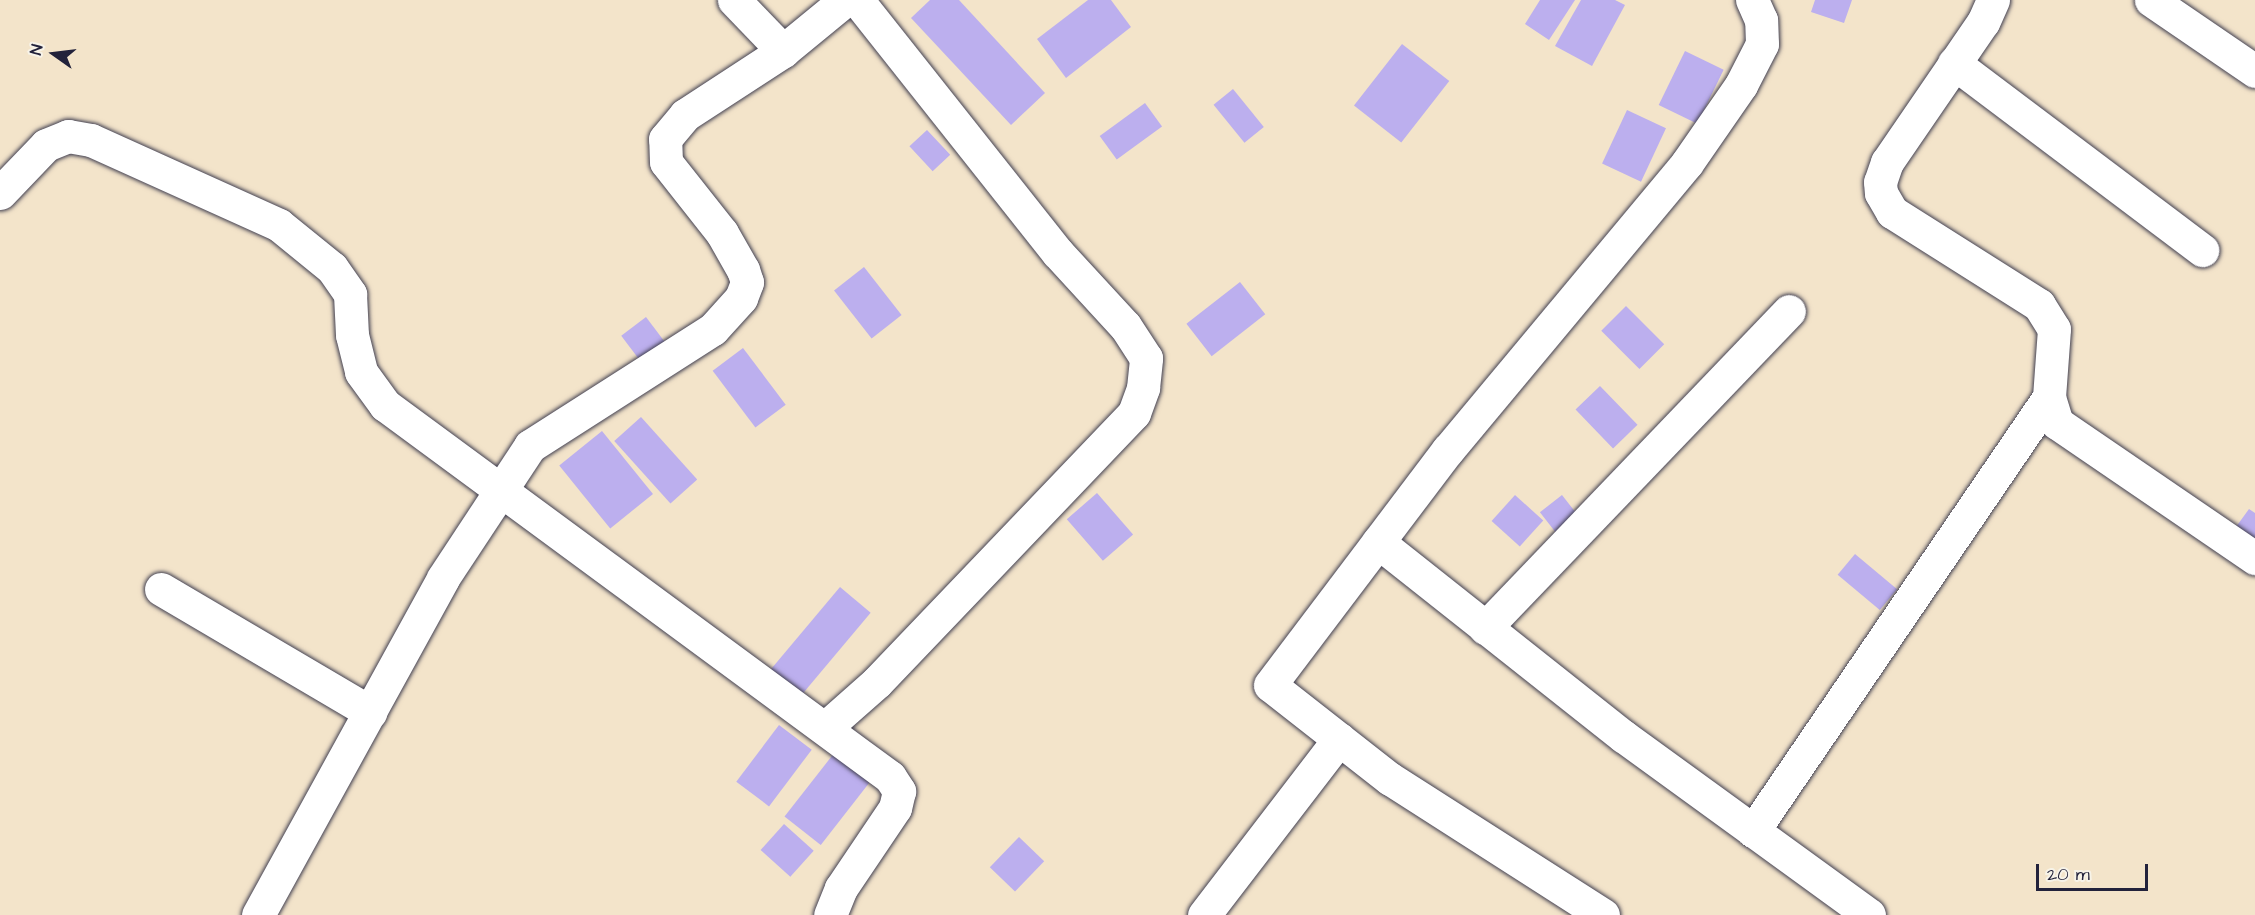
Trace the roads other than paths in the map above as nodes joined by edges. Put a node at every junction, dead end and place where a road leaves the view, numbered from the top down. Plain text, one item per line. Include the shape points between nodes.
1 (734, 0) edge
2 (845, 0) edge
3 (857, 0) edge
4 (1752, 0) edge
5 (1993, 0) edge
6 (2151, 0) edge
7 (783, 51) junction
8 (1954, 63) junction
9 (2255, 71) edge
10 (0, 193) edge
11 (2202, 250) dead end
12 (1789, 311) dead end
13 (2049, 397) junction
14 (498, 490) junction
15 (1378, 542) junction
16 (2255, 558) edge
17 (161, 589) dead end
18 (1485, 628) junction
19 (370, 712) junction
20 (825, 729) junction
21 (1339, 739) junction
22 (1753, 831) junction
23 (1563, 904) edge
24 (258, 915) edge
25 (830, 915) edge
26 (1204, 915) edge
27 (1603, 915) edge
28 (1869, 915) edge

1 - 7 street
2 - 7 street
3 - 20 street via 1057,252 1125,326 1146,358 1143,388 1134,413 877,682
4 - 15 street via 1761,20 1762,44 1742,85 1687,164 1448,450
5 - 8 street
6 - 9 street
7 - 14 street via 685,115 665,139 666,162 722,233 743,270 747,282 741,298 713,329 530,446
8 - 11 street
8 - 13 street via 1887,162 1880,182 1881,193 1892,212 2039,304 2054,329
10 - 14 street via 46,145 68,136 91,140 279,225 332,268 350,294 352,335 361,372 385,405
12 - 18 street
13 - 16 street via 2057,423
13 - 22 street
14 - 19 street via 443,578
14 - 20 street
15 - 18 street
15 - 21 street via 1270,685
17 - 19 street
18 - 22 street
19 - 24 street
20 - 25 street via 890,777 899,791 888,823 841,888
21 - 23 street
21 - 26 street
22 - 28 street
23 - 27 street

